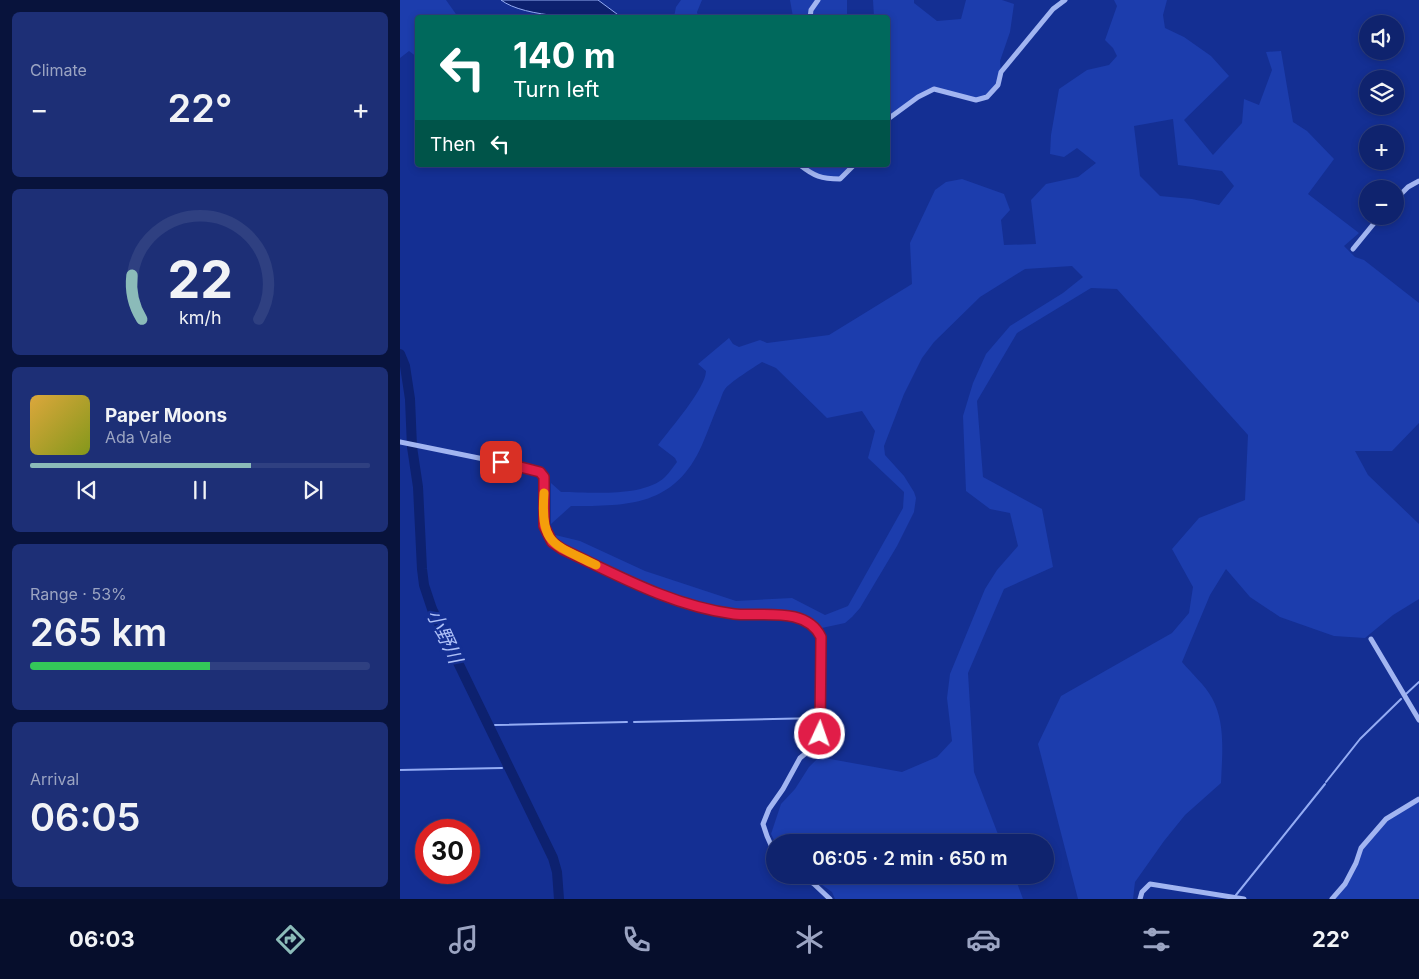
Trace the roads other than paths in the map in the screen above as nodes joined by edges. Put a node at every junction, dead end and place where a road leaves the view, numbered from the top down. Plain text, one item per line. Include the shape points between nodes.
1 (818, 0) edge
2 (1064, 0) edge
3 (810, 15) edge
4 (890, 118) edge
5 (802, 167) edge
6 (852, 167) edge
7 (1419, 181) edge
8 (1404, 191) edge
9 (1373, 225) edge
10 (1354, 248) dead end
11 (400, 442) edge
12 (1371, 639) dead end
13 (1419, 720) edge
14 (1419, 799) edge
15 (766, 836) edge
16 (814, 884) edge
17 (830, 899) edge
18 (1140, 899) edge
19 (1244, 899) edge
20 (1332, 899) edge

1 - 3 street
2 - 4 street via 1001,72 998,86 987,97 976,100 934,89
5 - 6 street via 813,176 831,179 840,179
7 - 8 street
9 - 10 street
11 - 15 street via 540,472 545,480 544,526 552,542 632,583 706,609 735,614 792,616 817,629 821,637 820,734 811,749 800,758 766,816 763,824
12 - 13 street
14 - 20 street via 1386,819 1361,848 1345,884
16 - 17 street
18 - 19 street via 1150,884

